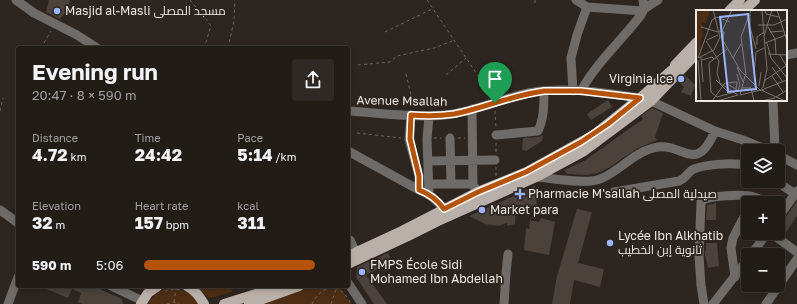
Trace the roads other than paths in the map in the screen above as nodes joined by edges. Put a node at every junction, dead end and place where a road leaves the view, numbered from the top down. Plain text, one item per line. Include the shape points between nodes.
1 (16, 0) edge
2 (576, 0) edge
3 (658, 0) edge
4 (755, 0) edge
5 (762, 0) edge
6 (739, 4) edge
7 (643, 6) edge
8 (587, 7) junction
9 (730, 10) edge
10 (751, 10) edge
11 (696, 43) edge
12 (94, 46) edge
13 (696, 50) edge
14 (797, 53) edge
15 (696, 54) edge
16 (787, 55) edge
17 (696, 61) edge
18 (674, 72) junction
19 (544, 91) junction
20 (577, 91) junction
21 (640, 98) junction
22 (651, 101) junction
23 (773, 101) edge
24 (472, 109) junction
25 (350, 111) edge
26 (411, 115) junction
27 (429, 116) junction
28 (716, 131) junction
29 (496, 135) road end
30 (450, 138) dead end
31 (750, 144) edge
32 (775, 144) edge
33 (350, 152) edge
34 (785, 159) edge
35 (450, 160) junction
36 (472, 160) junction
37 (496, 160) road end
38 (428, 161) junction
39 (741, 165) edge
40 (797, 165) edge
41 (536, 177) junction
42 (429, 184) junction
43 (451, 184) junction
44 (785, 186) edge
45 (475, 189) junction
46 (419, 190) junction
47 (614, 192) dead end
48 (796, 192) edge
49 (429, 194) junction
50 (741, 196) edge
51 (785, 208) edge
52 (444, 209) junction
53 (0, 210) edge
54 (16, 222) edge
55 (741, 223) edge
56 (350, 240) dead end
57 (780, 240) edge
58 (797, 252) edge
59 (352, 254) edge
60 (508, 254) dead end
61 (797, 259) edge
62 (350, 263) edge
63 (741, 269) edge
64 (735, 277) junction
65 (16, 282) edge
66 (350, 286) edge
67 (115, 288) edge
68 (275, 288) edge
69 (293, 288) edge
70 (160, 289) edge
71 (185, 289) edge
72 (142, 302) edge
73 (8, 304) edge
74 (204, 304) edge
75 (224, 304) edge
76 (249, 304) edge
77 (362, 304) edge
78 (504, 304) edge
79 (704, 304) edge
80 (714, 304) edge
81 (766, 304) edge

1 - 12 street via 34,13
2 - 8 street
3 - 7 street
4 - 6 main road
5 - 10 main road
6 - 9 main road
7 - 8 street
7 - 20 street via 640,16
8 - 20 street via 571,58
11 - 18 main road
13 - 18 main road
14 - 16 street
15 - 18 main road
17 - 18 main road
18 - 21 main road
18 - 22 main road
19 - 20 street, Avenue Msallah
19 - 24 street, Avenue Msallah
19 - 29 street via 538,132
20 - 21 street, Avenue Msallah
21 - 45 main road via 594,135 526,172 497,184
22 - 28 street
22 - 41 main road via 584,151
23 - 32 street
24 - 27 street, Avenue Msallah
24 - 36 street
25 - 26 street, Avenue Msallah
26 - 27 street, Avenue Msallah
26 - 46 street via 410,139 419,176
27 - 38 street
28 - 31 street
28 - 41 street via 708,147 700,153 688,154 661,147 650,148 598,180
30 - 35 street
33 - 46 street
34 - 40 street
35 - 36 street
35 - 38 street
35 - 43 street
36 - 37 street
36 - 45 street
38 - 42 street
39 - 47 street via 732,163 699,168 692,170 680,181
41 - 62 main road
42 - 43 street
42 - 49 street
43 - 45 street
44 - 48 street
45 - 52 main road
46 - 49 street
48 - 51 street
49 - 52 street
50 - 79 street via 706,198 700,206 700,276
52 - 59 main road
53 - 54 street
55 - 64 street via 731,248
56 - 59 street
57 - 58 street
60 - 78 street
61 - 81 street
63 - 64 street
64 - 80 street
65 - 73 street
66 - 77 street
67 - 72 street
68 - 75 main road
69 - 76 main road
70 - 72 main road via 148,293
71 - 74 main road via 193,289

